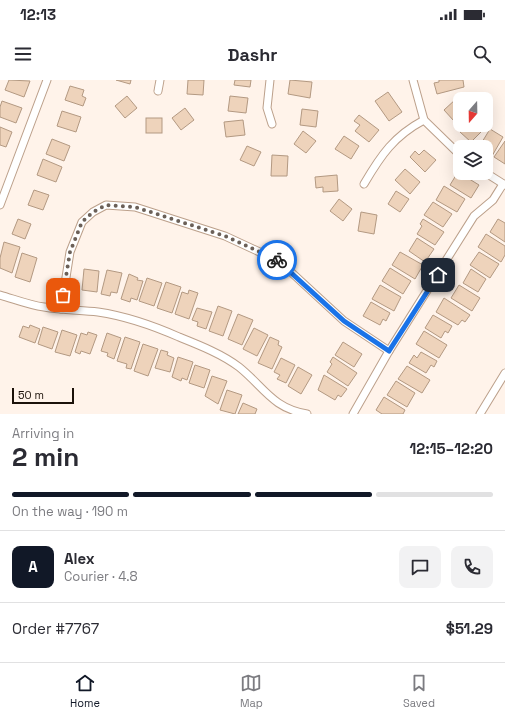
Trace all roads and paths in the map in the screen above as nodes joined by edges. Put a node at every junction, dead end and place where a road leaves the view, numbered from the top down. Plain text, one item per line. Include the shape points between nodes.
1 (47, 80) edge
2 (160, 80) edge
3 (270, 80) edge
4 (413, 80) edge
5 (158, 91) dead end
6 (424, 120) junction
7 (272, 124) dead end
8 (453, 149) edge
9 (493, 177) edge
10 (364, 184) dead end
11 (504, 184) edge
12 (0, 205) edge
13 (0, 294) edge
14 (61, 309) junction
15 (389, 351) junction
16 (505, 373) edge
17 (307, 414) edge
18 (353, 414) edge
19 (480, 414) edge

1 - 12 street
2 - 5 street
3 - 7 street via 268,108
4 - 6 street
6 - 8 street
6 - 10 street via 408,129 387,148
9 - 11 street
11 - 15 street via 493,200 474,216
13 - 14 street via 42,307
14 - 15 street via 70,252 82,222 106,205 135,207 225,236 279,261 344,321
14 - 17 street via 98,312 125,318 178,337 221,356 239,367 262,391 280,404 293,412
15 - 18 street
16 - 19 street

